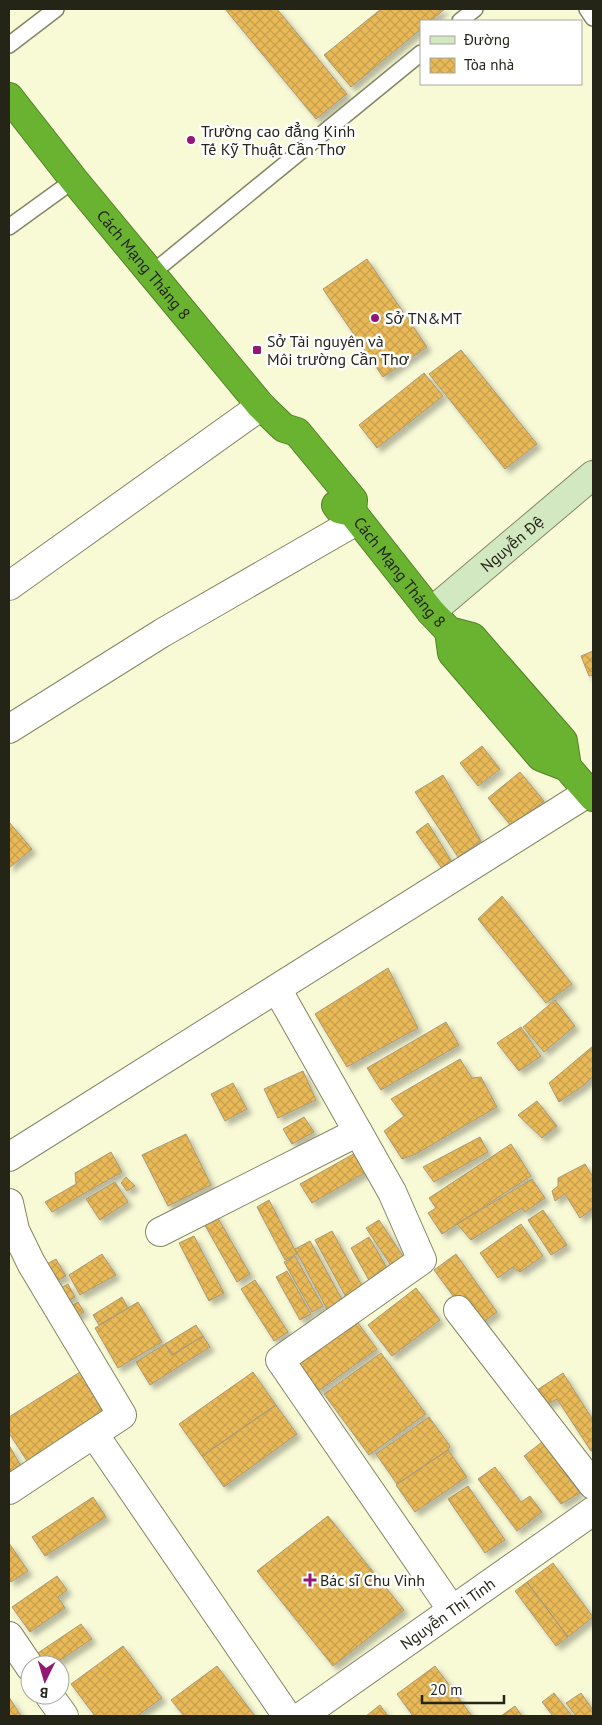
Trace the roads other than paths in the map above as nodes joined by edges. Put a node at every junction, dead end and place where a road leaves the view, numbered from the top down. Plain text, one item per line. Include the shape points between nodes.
1 (56, 9) edge
2 (475, 9) edge
3 (587, 9) edge
4 (593, 18) edge
5 (461, 20) edge
6 (9, 46) edge
7 (420, 54) edge
8 (9, 96) edge
9 (74, 180) junction
10 (9, 227) edge
11 (152, 273) junction
12 (262, 406) junction
13 (593, 475) edge
14 (355, 516) junction
15 (9, 586) edge
16 (440, 622) junction
17 (9, 730) edge
18 (591, 795) edge
19 (277, 989) junction
20 (358, 1132) junction
21 (9, 1157) edge
22 (9, 1203) edge
23 (160, 1232) dead end
24 (458, 1310) dead end
25 (94, 1434) junction
26 (593, 1485) edge
27 (9, 1490) edge
28 (593, 1511) edge
29 (452, 1610) junction
30 (9, 1636) edge
31 (22, 1655) edge
32 (56, 1705) edge
33 (64, 1716) edge
34 (287, 1716) edge
35 (302, 1716) edge

1 - 6 lane
2 - 5 lane
3 - 4 lane
7 - 11 lane
8 - 9 highway, Cách Mạng Tháng 8
9 - 10 lane
9 - 11 highway, Cách Mạng Tháng 8
11 - 12 highway, Cách Mạng Tháng 8
12 - 14 highway, Cách Mạng Tháng 8 via 284,428 297,432 353,500
12 - 15 street
13 - 16 street, Nguyễn Đệ
14 - 16 highway, Cách Mạng Tháng 8
14 - 17 street
16 - 18 highway, Cách Mạng Tháng 8 via 472,637 563,741 567,767
18 - 19 street
19 - 20 street
19 - 21 street
20 - 23 street
20 - 29 street via 392,1192 422,1260 280,1360
22 - 25 street via 15,1230 122,1416
24 - 26 street
25 - 27 street
25 - 34 street
28 - 29 street, Nguyễn Thị Tính
29 - 35 street, Nguyễn Thị Tính
30 - 31 street
32 - 33 street

